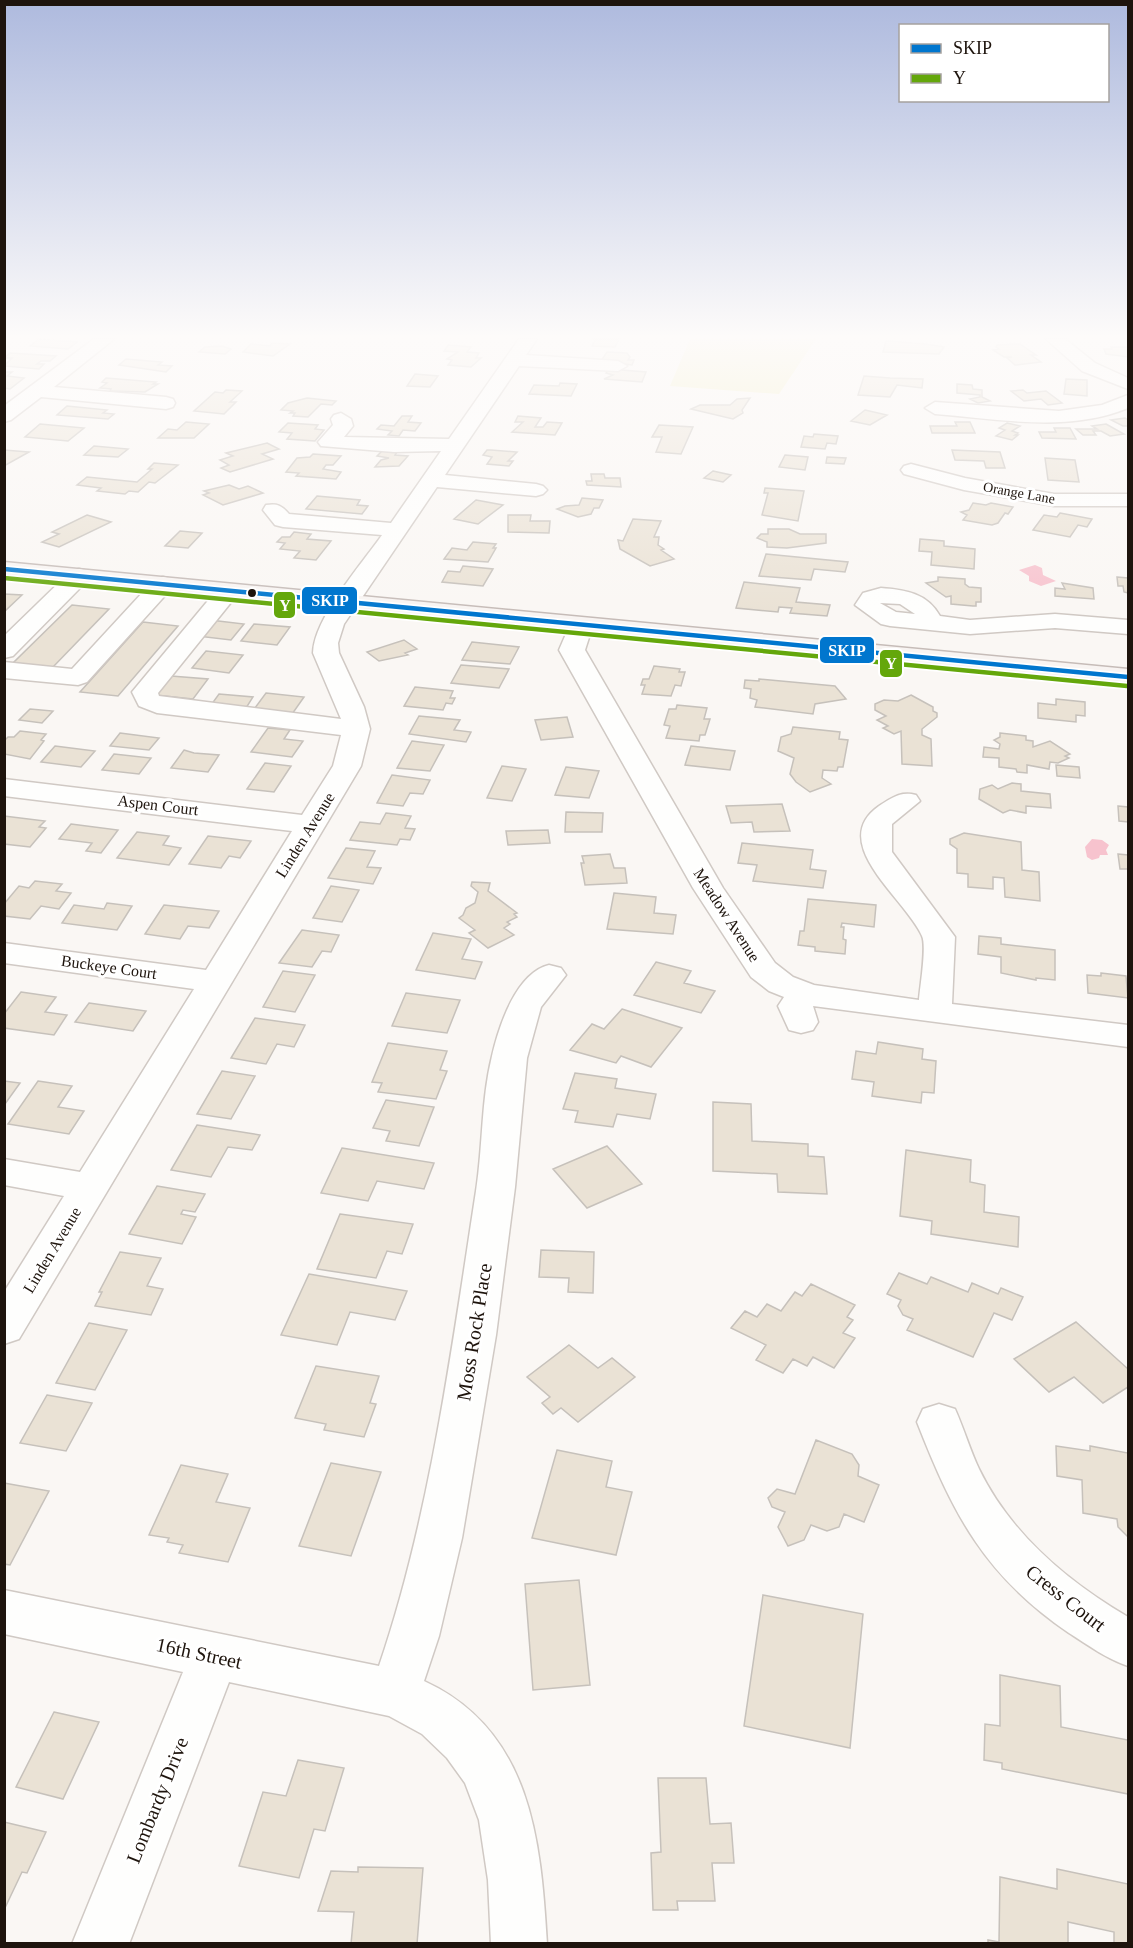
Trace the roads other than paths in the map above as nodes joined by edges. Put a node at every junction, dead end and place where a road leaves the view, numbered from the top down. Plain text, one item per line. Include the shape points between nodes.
1 (339, 430) edge
2 (464, 430) edge
3 (454, 445) junction
4 (911, 470) dead end
5 (430, 480) junction
6 (536, 490) dead end
7 (1128, 500) edge
8 (274, 510) dead end
9 (397, 530) junction
10 (4, 569) edge
11 (79, 576) junction
12 (163, 584) junction
13 (229, 590) junction
14 (350, 601) junction
15 (930, 622) dead end
16 (1018, 624) junction
17 (581, 625) junction
18 (1128, 627) edge
19 (1128, 644) edge
20 (4, 651) edge
21 (4, 670) edge
22 (1128, 677) edge
23 (357, 729) junction
24 (4, 787) edge
25 (906, 801) dead end
26 (312, 825) junction
27 (4, 953) edge
28 (549, 975) dead end
29 (214, 981) junction
30 (935, 1011) junction
31 (1128, 1036) edge
32 (4, 1172) edge
33 (90, 1187) junction
34 (4, 1328) edge
35 (939, 1422) dead end
36 (4, 1612) edge
37 (1128, 1643) edge
38 (214, 1656) junction
39 (395, 1693) junction
40 (100, 1944) edge
41 (519, 1944) edge

1 - 3 street via 328,442
2 - 3 street
3 - 5 street
4 - 7 street, Orange Lane via 1054,500
5 - 6 street
5 - 9 street
8 - 9 street via 283,520
9 - 14 street
10 - 11 main road
11 - 12 main road
11 - 20 street
12 - 13 main road
12 - 21 street via 78,677
13 - 14 main road
13 - 23 street via 145,692 148,700 157,705
14 - 17 main road
14 - 23 street via 332,624 326,652
15 - 16 street via 970,627
16 - 18 street via 1055,621
16 - 19 street
17 - 22 main road
17 - 30 street, Meadow Avenue via 572,650 708,888 763,970 803,1008
23 - 26 street, Linden Avenue via 347,766
24 - 26 street, Aspen Court
25 - 30 street via 877,821 877,852 939,937
26 - 29 street, Linden Avenue
27 - 29 street, Buckeye Court
28 - 39 street, Moss Rock Place via 525,1005 509,1058 475,1335 439,1538
29 - 33 street, Linden Avenue
30 - 31 street, Meadow Avenue
32 - 33 street
33 - 34 street, Linden Avenue
35 - 37 street, Cress Court via 963,1482 991,1528 1035,1578 1087,1619
36 - 38 street, 16th Street
38 - 39 street, 16th Street
38 - 40 street, Lombardy Drive
39 - 41 street, 16th Street via 439,1716 474,1751 500,1794 514,1845

